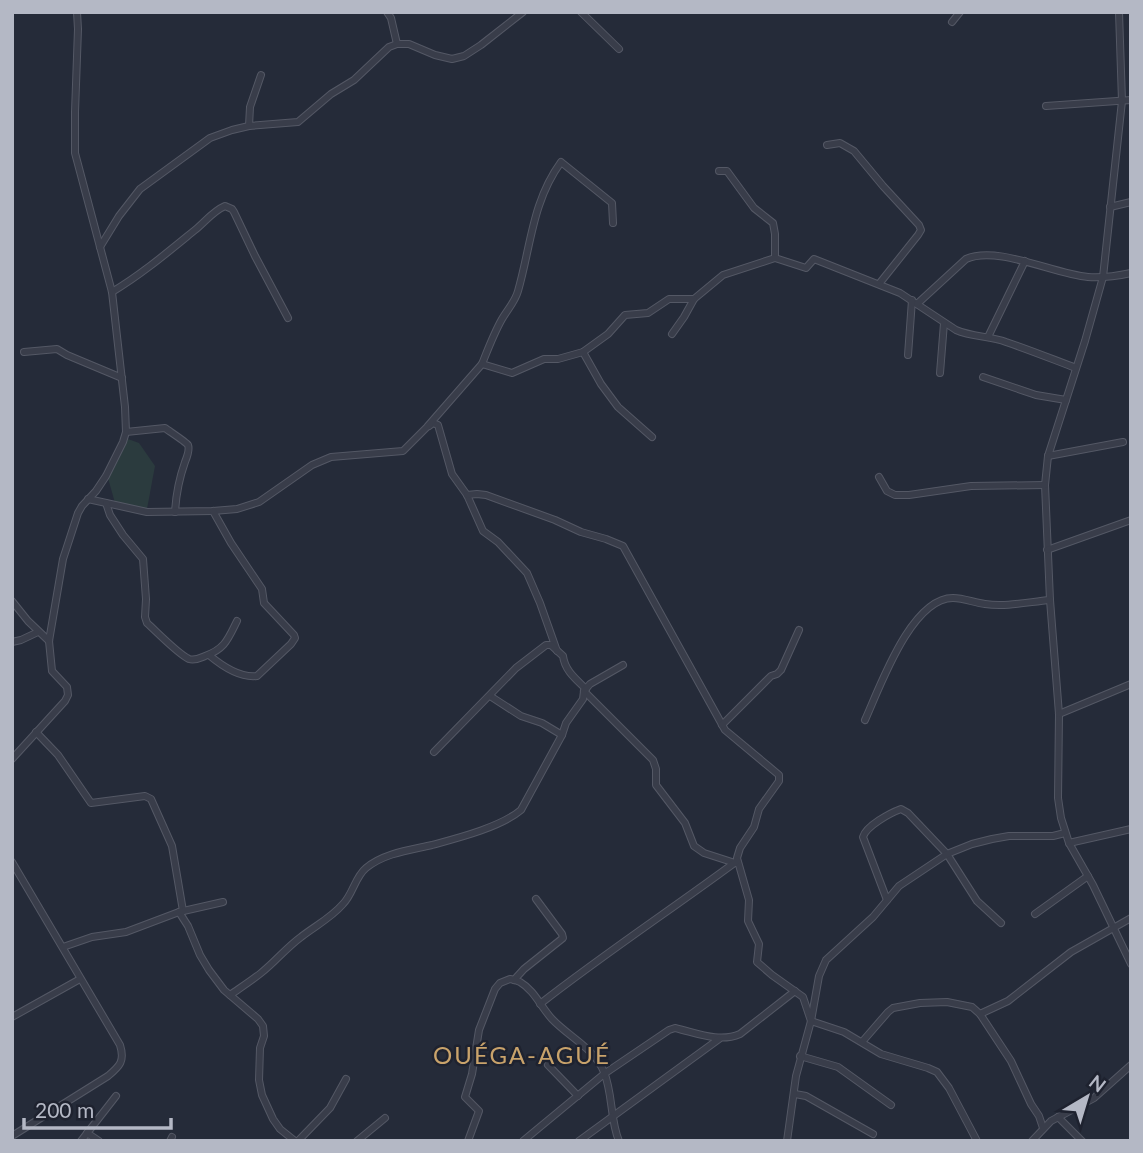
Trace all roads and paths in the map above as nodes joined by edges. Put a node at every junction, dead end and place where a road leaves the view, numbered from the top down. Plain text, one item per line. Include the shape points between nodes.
1 (77, 12) edge
2 (387, 12) edge
3 (523, 12) edge
4 (581, 12) edge
5 (960, 12) edge
6 (1119, 12) edge
7 (952, 23) dead end
8 (397, 44) junction
9 (619, 49) dead end
10 (261, 75) dead end
11 (1131, 100) edge
12 (1122, 102) junction
13 (1045, 106) dead end
14 (249, 126) junction
15 (827, 145) dead end
16 (719, 171) dead end
17 (1131, 202) edge
18 (1111, 208) junction
19 (613, 223) dead end
20 (100, 247) junction
21 (775, 258) junction
22 (1025, 261) junction
23 (1131, 273) edge
24 (1103, 277) junction
25 (879, 284) junction
26 (112, 292) junction
27 (694, 299) junction
28 (914, 302) junction
29 (288, 318) dead end
30 (944, 323) junction
31 (672, 334) dead end
32 (988, 337) junction
33 (24, 352) dead end
34 (583, 352) junction
35 (908, 355) dead end
36 (481, 364) junction
37 (1076, 368) junction
38 (940, 373) dead end
39 (983, 377) dead end
40 (122, 378) junction
41 (1066, 400) junction
42 (427, 427) junction
43 (126, 432) junction
44 (652, 437) dead end
45 (1124, 442) dead end
46 (1048, 456) junction
47 (879, 477) dead end
48 (1045, 485) junction
49 (467, 495) junction
50 (88, 499) junction
51 (106, 503) junction
52 (175, 512) junction
53 (213, 512) junction
54 (1131, 520) edge
55 (1047, 550) junction
56 (1050, 600) junction
57 (12, 601) edge
58 (237, 621) dead end
59 (799, 631) dead end
60 (38, 632) junction
61 (49, 641) junction
62 (12, 642) edge
63 (557, 651) junction
64 (209, 655) junction
65 (623, 665) dead end
66 (1131, 684) edge
67 (585, 690) junction
68 (490, 696) junction
69 (1059, 714) junction
70 (865, 720) dead end
71 (722, 725) junction
72 (36, 732) junction
73 (562, 735) junction
74 (16, 749) edge
75 (434, 752) dead end
76 (12, 759) edge
77 (1131, 829) edge
78 (1065, 833) junction
79 (1069, 843) junction
80 (947, 854) junction
81 (12, 862) edge
82 (736, 862) junction
83 (1088, 876) junction
84 (536, 899) dead end
85 (887, 900) junction
86 (223, 902) dead end
87 (181, 911) junction
88 (1035, 914) dead end
89 (1131, 918) edge
90 (1001, 923) dead end
91 (1113, 927) junction
92 (63, 947) junction
93 (1131, 964) edge
94 (80, 979) junction
95 (514, 980) junction
96 (795, 991) junction
97 (230, 995) junction
98 (540, 1004) junction
99 (980, 1014) junction
100 (12, 1017) edge
101 (811, 1021) junction
102 (719, 1039) junction
103 (862, 1042) junction
104 (800, 1056) junction
105 (548, 1065) dead end
106 (1131, 1065) edge
107 (604, 1074) junction
108 (346, 1079) dead end
109 (795, 1094) junction
110 (116, 1096) dead end
111 (579, 1096) junction
112 (891, 1105) dead end
113 (614, 1115) junction
114 (1058, 1116) junction
115 (385, 1118) dead end
116 (1043, 1128) junction
117 (87, 1133) junction
118 (873, 1134) dead end
119 (12, 1136) edge
120 (81, 1141) edge
121 (99, 1141) edge
122 (297, 1141) edge
123 (357, 1141) edge
124 (468, 1141) edge
125 (523, 1141) edge
126 (579, 1141) edge
127 (619, 1141) edge
128 (787, 1141) edge
129 (977, 1141) edge
130 (1032, 1141) edge
131 (1082, 1141) edge

1 - 20 street via 75,153
2 - 8 street
3 - 8 street via 481,45 452,59
4 - 9 street
5 - 7 street
6 - 12 street
8 - 14 street via 298,122
10 - 14 street
11 - 12 street
12 - 13 street
12 - 18 street
14 - 20 street via 210,138 140,190
15 - 25 street via 840,143 854,151 919,225 918,235
16 - 21 street via 727,172 754,208 773,223
17 - 18 street
18 - 24 street
19 - 36 street via 612,203 561,162 534,218 518,292
20 - 26 street
21 - 25 street via 806,268 814,259
21 - 27 street via 723,275
22 - 24 street
22 - 28 street via 973,256
22 - 32 street
23 - 24 street
24 - 37 street
25 - 28 street
26 - 29 street via 225,206 234,212
26 - 40 street
27 - 31 street
27 - 34 street via 669,299 648,313 625,315
28 - 30 street
28 - 35 street
30 - 32 street via 965,334
30 - 38 street
32 - 37 street
33 - 40 street via 57,349
34 - 36 street via 544,359 512,373
34 - 44 street via 618,407
36 - 42 street
37 - 41 street
39 - 41 street
40 - 43 street
41 - 46 street
42 - 49 street via 438,425 452,474
42 - 53 street via 398,453 331,457 259,502
43 - 50 street via 106,476
43 - 52 street via 165,428 188,446
45 - 46 street
46 - 48 street
47 - 48 street via 895,495 981,485
48 - 55 street
49 - 63 street via 483,531 527,573
49 - 71 street via 486,495 623,546
50 - 51 street
50 - 61 street via 65,548
51 - 52 street via 147,512
51 - 64 street via 143,559 145,621 189,659
52 - 53 street
53 - 64 street via 262,589 264,603 295,638 257,676 225,667
54 - 55 street
55 - 56 street
56 - 69 street
56 - 70 street via 1003,606 953,598 930,607 904,636
57 - 60 street
58 - 64 street via 219,651
59 - 71 street via 781,670
60 - 61 street
60 - 62 street
61 - 72 street via 52,671 67,687 68,695
63 - 67 street
63 - 68 street via 546,645
65 - 67 street
66 - 69 street
67 - 73 street
67 - 82 street via 653,760 656,785 685,823 694,846
68 - 73 street
68 - 75 street
69 - 78 street via 1058,797
71 - 82 street via 780,777 759,809
72 - 74 street
72 - 87 street via 91,803 150,799 172,846
73 - 97 street via 513,817 406,850 366,868 344,904
74 - 76 street
77 - 79 street
78 - 79 street
78 - 80 street via 992,839
79 - 83 street
80 - 85 street via 898,886
80 - 85 street via 904,810 865,831 864,842
80 - 90 street via 977,901
81 - 92 street
82 - 96 street via 749,900 748,921 759,944 757,962
82 - 98 street
83 - 88 street
83 - 91 street
84 - 95 street via 563,938
85 - 101 street via 826,960
86 - 87 street
87 - 92 street via 126,932
87 - 97 street via 200,956
89 - 91 street
91 - 93 street
91 - 99 street via 1008,1000
92 - 94 street
94 - 100 street
94 - 119 street via 120,1045 120,1066
95 - 98 street
95 - 124 street via 495,989 479,1030 465,1097 478,1111
96 - 101 street via 805,1001
96 - 102 street via 740,1034
97 - 122 street via 263,1026 262,1095 279,1129
98 - 107 street via 555,1023 594,1055
99 - 103 street via 972,1007 947,1002 904,1005 888,1012
99 - 116 street via 1011,1062
101 - 103 street
101 - 104 street
102 - 107 street via 668,1030
102 - 113 street
103 - 129 street via 881,1054 937,1072
104 - 109 street
104 - 112 street via 838,1067
105 - 111 street
106 - 114 street via 1094,1098
107 - 111 street
107 - 113 street
108 - 122 street via 330,1108
109 - 118 street
109 - 128 street
110 - 117 street
111 - 125 street
113 - 126 street
113 - 127 street
114 - 116 street
114 - 131 street
115 - 123 street
116 - 130 street
117 - 120 street
117 - 121 street

